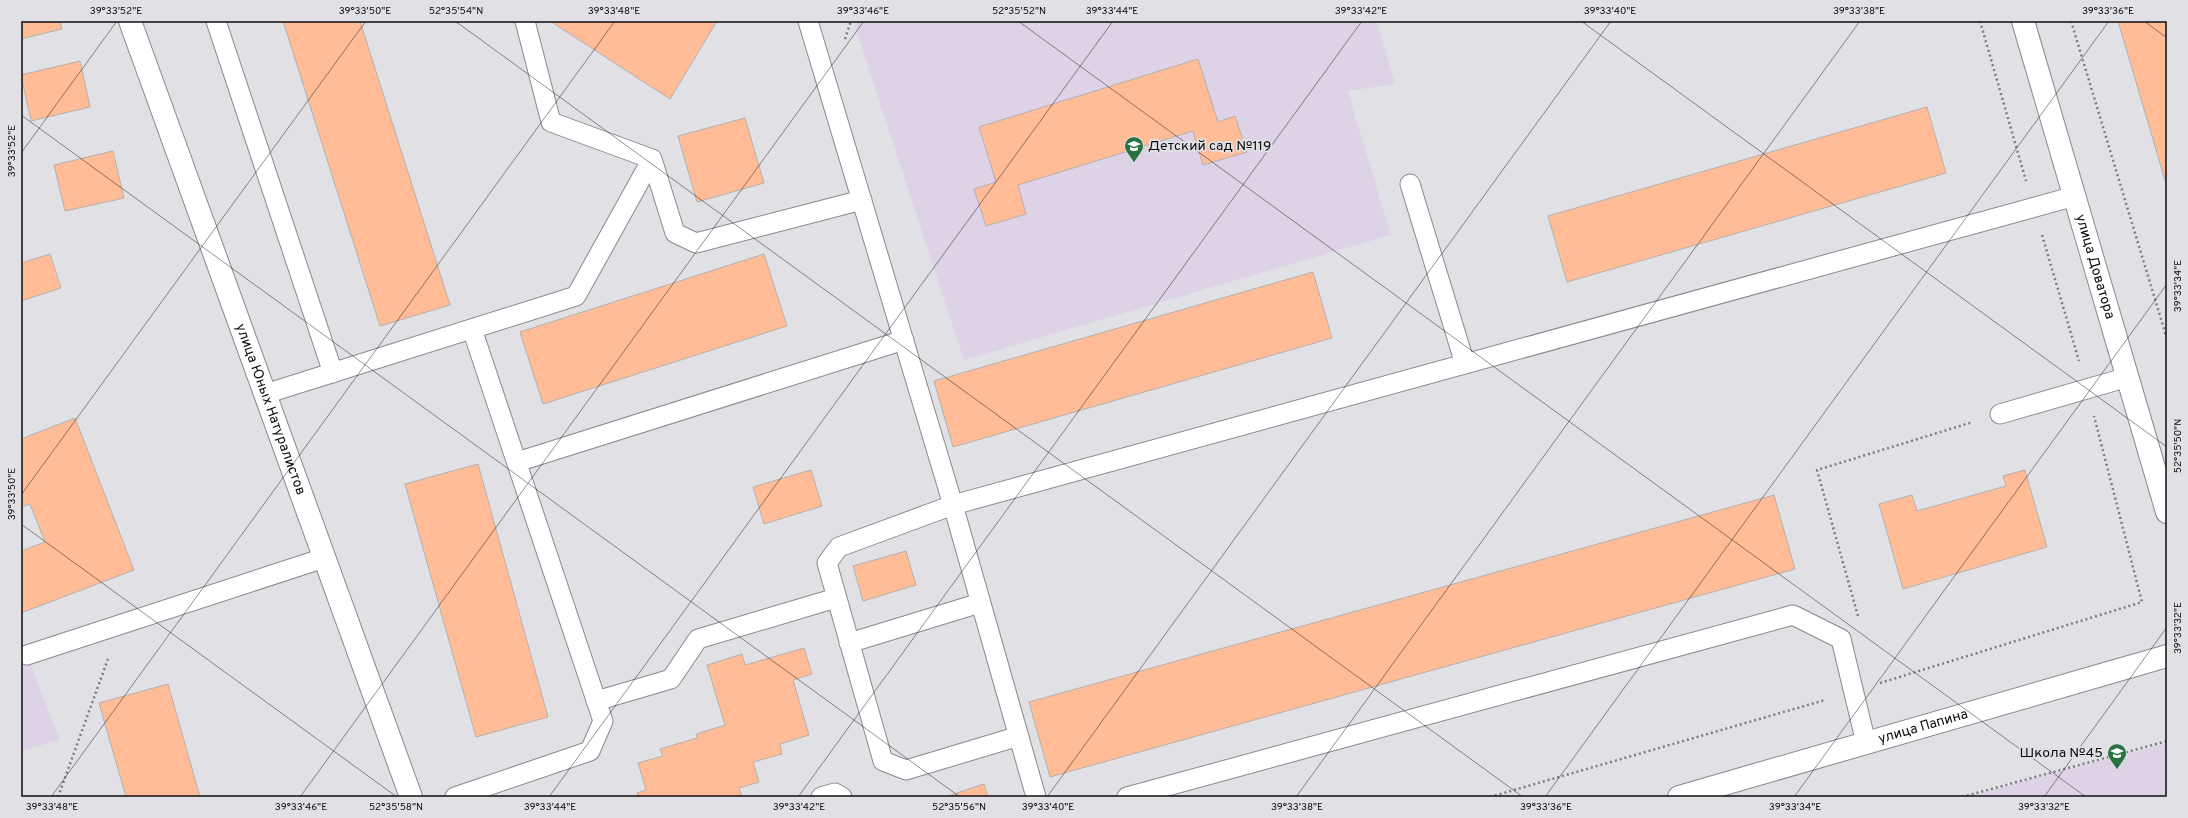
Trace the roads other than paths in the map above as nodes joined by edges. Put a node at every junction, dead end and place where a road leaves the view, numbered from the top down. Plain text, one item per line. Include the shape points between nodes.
1 (130, 21) edge
2 (216, 21) edge
3 (525, 21) edge
4 (808, 21) edge
5 (2023, 21) edge
6 (652, 159) junction
7 (1410, 184) dead end
8 (2075, 196) junction
9 (862, 200) junction
10 (472, 329) junction
11 (904, 340) junction
12 (1465, 364) junction
13 (333, 373) junction
14 (2128, 377) junction
15 (265, 394) junction
16 (2000, 414) road end
17 (517, 462) junction
18 (2160, 464) edge
19 (953, 505) junction
20 (2167, 512) edge
21 (324, 558) junction
22 (836, 598) junction
23 (980, 603) junction
24 (849, 643) junction
25 (27, 655) dead end
26 (2167, 656) edge
27 (596, 701) junction
28 (1019, 736) junction
29 (1866, 743) junction
30 (411, 797) edge
31 (455, 797) edge
32 (822, 797) edge
33 (842, 797) edge
34 (1036, 797) edge
35 (1127, 797) edge
36 (1679, 797) edge

1 - 15 street, улица Юных Натуралистов
2 - 13 lane
3 - 6 lane via 551,122
4 - 9 lane
5 - 8 street, улица Доватора
6 - 9 lane via 675,233 696,243
6 - 10 lane via 576,296
7 - 12 lane
8 - 12 lane
8 - 14 street, улица Доватора
9 - 11 lane
10 - 13 lane
10 - 17 lane
11 - 17 lane
11 - 19 lane
12 - 19 lane
13 - 15 lane
14 - 16 lane
14 - 18 street, улица Доватора
15 - 21 street, улица Юных Натуралистов
17 - 27 lane
18 - 20 street, улица Доватора
19 - 22 lane via 838,547 827,563
19 - 23 lane
21 - 25 lane
21 - 30 street, улица Юных Натуралистов
22 - 24 lane
22 - 27 lane via 698,639 671,679
23 - 24 lane
23 - 28 lane
24 - 28 lane via 883,761 906,770
26 - 29 street, улица Папина
27 - 31 lane via 603,721 590,751
28 - 34 lane
29 - 35 lane via 1841,639 1793,615
29 - 36 street, улица Папина
32 - 33 lane via 835,793

